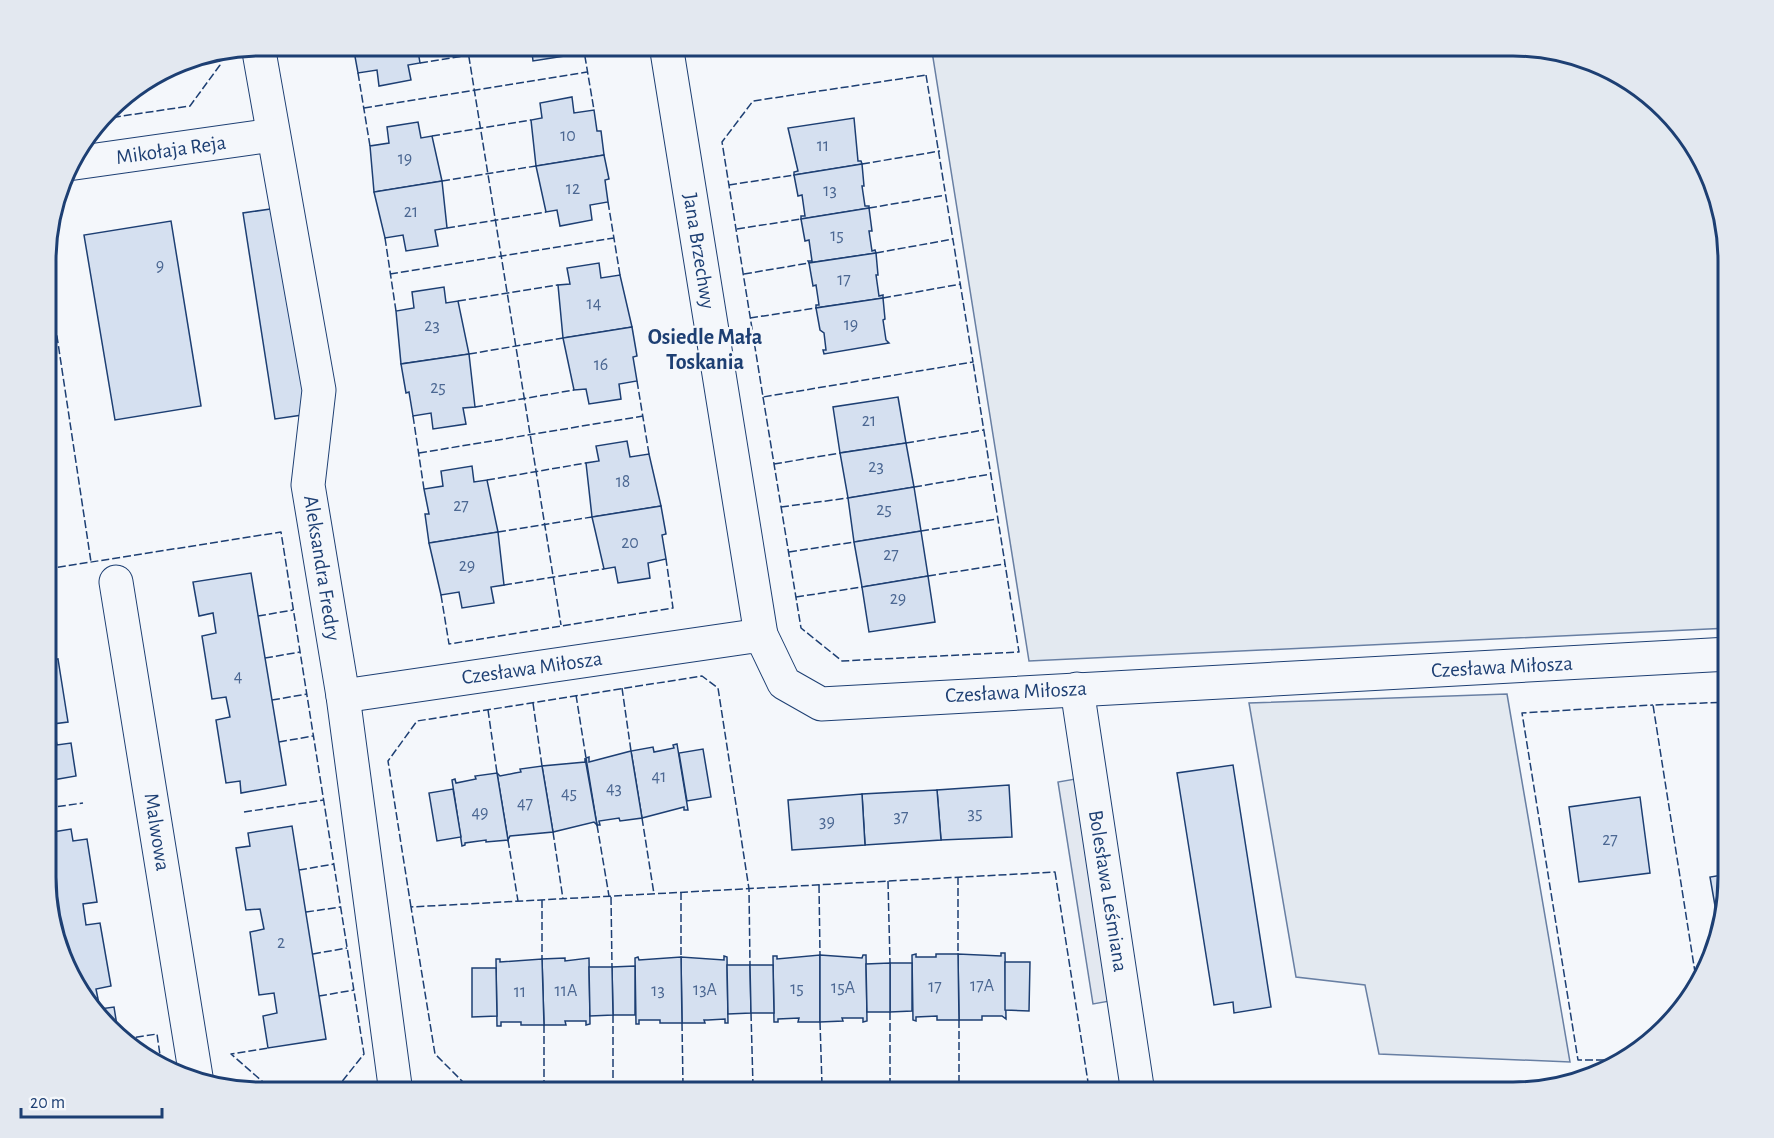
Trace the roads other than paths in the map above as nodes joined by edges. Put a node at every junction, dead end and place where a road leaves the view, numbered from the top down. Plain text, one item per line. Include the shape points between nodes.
1 (260, 56) edge
2 (668, 56) edge
3 (273, 135) junction
4 (81, 162) edge
5 (116, 582) dead end
6 (761, 635) junction
7 (1718, 655) edge
8 (1077, 689) junction
9 (343, 696) junction
10 (195, 1072) edge
11 (395, 1082) edge
12 (1136, 1082) edge

1 - 3 street, Aleksandra Fredry
2 - 6 street, Jana Brzechwy
3 - 4 street, Mikołaja Reja
3 - 9 street, Aleksandra Fredry via 319,390 308,485
5 - 10 street, Malwowa
6 - 8 street, Czesława Miłosza via 784,683 821,704
6 - 9 street, Czesława Miłosza
7 - 8 street, Czesława Miłosza
8 - 12 street, Bolesława Leśmiana
9 - 11 street, Aleksandra Fredry

